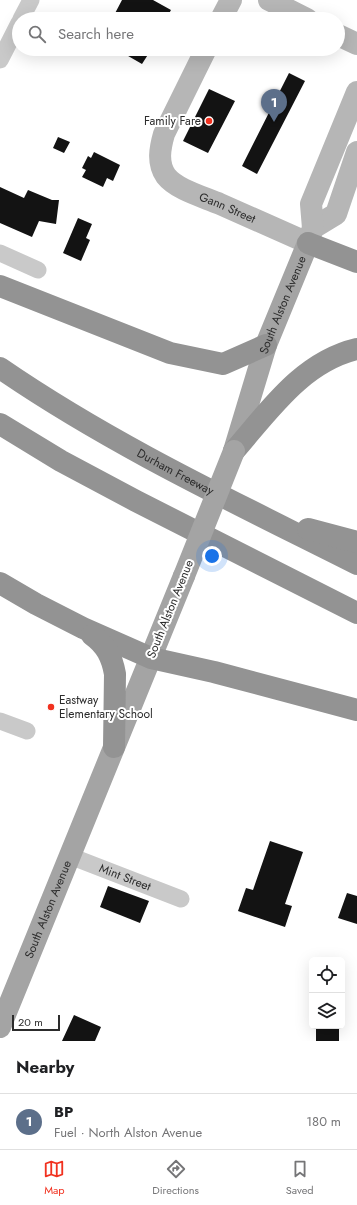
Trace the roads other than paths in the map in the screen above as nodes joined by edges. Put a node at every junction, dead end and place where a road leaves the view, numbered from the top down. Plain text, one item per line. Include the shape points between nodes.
1 (31, 0) edge
2 (231, 0) edge
3 (271, 1) edge
4 (25, 12) edge
5 (225, 12) edge
6 (293, 12) edge
7 (12, 37) edge
8 (345, 38) edge
9 (357, 44) edge
10 (202, 56) edge
11 (0, 60) edge
12 (357, 92) edge
13 (357, 152) edge
14 (310, 235) junction
15 (0, 253) edge
16 (357, 262) edge
17 (38, 270) dead end
18 (0, 286) edge
19 (266, 345) junction
20 (357, 349) edge
21 (0, 368) edge
22 (0, 424) edge
23 (234, 451) junction
24 (259, 515) junction
25 (357, 542) edge
26 (357, 564) edge
27 (0, 583) edge
28 (357, 613) edge
29 (83, 628) junction
30 (151, 658) junction
31 (357, 710) edge
32 (0, 721) edge
33 (27, 731) dead end
34 (114, 747) junction
35 (70, 856) junction
36 (181, 899) dead end
37 (0, 1027) edge

1 - 4 street
2 - 5 street
3 - 6 street
7 - 11 street
8 - 9 street
10 - 14 street, Gann Street via 166,128 160,160 166,176 192,193
12 - 14 street via 311,204
13 - 14 street via 336,214
14 - 16 highway
14 - 19 main road, South Alston Avenue
15 - 17 street
18 - 19 highway via 170,354 223,364
19 - 23 main road, South Alston Avenue
20 - 23 highway via 329,359 305,374 270,409
21 - 24 highway, Durham Freeway via 106,435
22 - 28 highway via 61,461 136,501
23 - 30 main road, South Alston Avenue, bridge
24 - 25 highway
24 - 26 highway, Durham Freeway
27 - 29 highway
29 - 30 highway
29 - 34 highway via 106,647 113,664 116,690
30 - 31 highway
30 - 34 main road, South Alston Avenue
32 - 33 street
34 - 35 main road, South Alston Avenue
35 - 36 street, Mint Street
35 - 37 main road, South Alston Avenue

